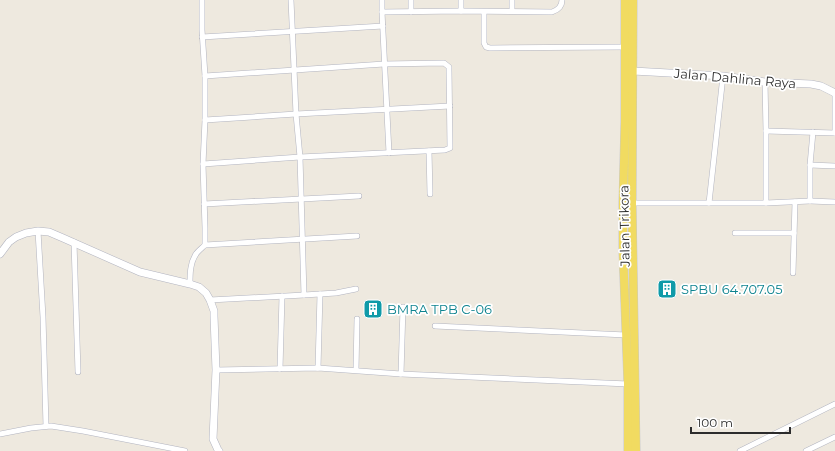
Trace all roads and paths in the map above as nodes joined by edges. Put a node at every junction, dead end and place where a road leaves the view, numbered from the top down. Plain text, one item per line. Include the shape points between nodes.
1 (202, 0) edge
2 (291, 0) edge
3 (382, 0) edge
4 (411, 0) edge
5 (461, 0) edge
6 (512, 0) edge
7 (562, 0) edge
8 (625, 0) edge
9 (633, 0) edge
10 (461, 10) junction
11 (512, 11) junction
12 (382, 12) junction
13 (411, 12) junction
14 (484, 12) junction
15 (382, 26) junction
16 (292, 31) junction
17 (202, 37) junction
18 (625, 47) junction
19 (384, 64) junction
20 (294, 70) junction
21 (633, 71) junction
22 (205, 76) junction
23 (722, 76) junction
24 (765, 82) junction
25 (835, 93) edge
26 (450, 106) junction
27 (386, 109) junction
28 (296, 114) junction
29 (205, 120) junction
30 (766, 131) junction
31 (812, 132) junction
32 (835, 133) edge
33 (429, 151) junction
34 (389, 153) junction
35 (300, 157) junction
36 (203, 164) junction
37 (810, 165) junction
38 (835, 166) edge
39 (430, 194) dead end
40 (359, 196) dead end
41 (301, 199) junction
42 (810, 201) junction
43 (795, 202) junction
44 (835, 202) edge
45 (627, 203) junction
46 (709, 203) junction
47 (766, 203) junction
48 (204, 204) junction
49 (38, 231) junction
50 (735, 233) dead end
51 (794, 233) junction
52 (357, 236) dead end
53 (303, 238) junction
54 (74, 242) junction
55 (205, 245) junction
56 (0, 254) edge
57 (793, 273) dead end
58 (190, 284) junction
59 (356, 289) dead end
60 (320, 294) junction
61 (304, 295) junction
62 (282, 296) junction
63 (210, 300) junction
64 (403, 307) dead end
65 (357, 319) dead end
66 (435, 326) dead end
67 (626, 335) junction
68 (318, 368) junction
69 (280, 369) junction
70 (216, 370) junction
71 (356, 370) junction
72 (78, 372) dead end
73 (401, 374) junction
74 (628, 384) junction
75 (835, 404) edge
76 (46, 426) junction
77 (0, 434) edge
78 (835, 437) edge
79 (185, 451) edge
80 (218, 451) edge
81 (628, 451) edge
82 (636, 451) edge
83 (740, 451) edge
84 (806, 451) edge

1 - 17 street
2 - 16 street
3 - 12 street
4 - 13 street
5 - 10 street
6 - 11 street
7 - 11 street via 558,10 552,12
8 - 18 main road, Jalan Trikora
9 - 21 main road, Jalan Trikora
10 - 13 street
10 - 14 street
11 - 14 street
12 - 13 street
12 - 15 street
14 - 18 street via 484,43 490,48
15 - 16 street
15 - 19 street
16 - 17 street
16 - 20 street
17 - 22 street
18 - 45 main road, Jalan Trikora
19 - 20 street
19 - 26 street via 447,64
19 - 27 street
20 - 22 street
20 - 28 street
21 - 23 street, Jalan Dahlina Raya
21 - 45 main road, Jalan Trikora
22 - 29 street
23 - 24 street, Jalan Dahlina Raya
23 - 46 street
24 - 25 street, Jalan Dahlina Raya via 811,84
24 - 30 street
25 - 32 street
26 - 27 street
26 - 33 street via 450,148
27 - 28 street
27 - 34 street
28 - 29 street
28 - 35 street
29 - 36 street
30 - 31 street
30 - 47 street
31 - 32 street
31 - 37 street
33 - 34 street
33 - 39 street
34 - 35 street
35 - 36 street
35 - 41 street
36 - 48 street
37 - 38 street
37 - 42 street
40 - 41 street
41 - 48 street
41 - 53 street
42 - 43 street
42 - 44 street
43 - 47 street
43 - 51 street
45 - 46 street
45 - 67 main road, Jalan Trikora
45 - 82 main road, Jalan Trikora
46 - 47 street
48 - 55 street
49 - 54 street via 49,232
49 - 56 street via 16,237
49 - 76 street
50 - 51 street
51 - 57 street
52 - 53 street
53 - 55 street
53 - 61 street
54 - 58 street via 140,272
54 - 72 street
55 - 58 street via 191,265
58 - 63 street via 199,287
59 - 60 street
60 - 61 street
60 - 68 street
61 - 62 street
62 - 63 street
62 - 69 street
63 - 70 street via 214,311
64 - 73 street
65 - 71 street
66 - 67 street
67 - 74 main road, Jalan Trikora
68 - 69 street
68 - 71 street
69 - 70 street
70 - 80 street via 213,439
71 - 73 street
73 - 74 street
74 - 81 main road, Jalan Trikora
75 - 83 street
76 - 77 street
76 - 79 street
78 - 84 street

